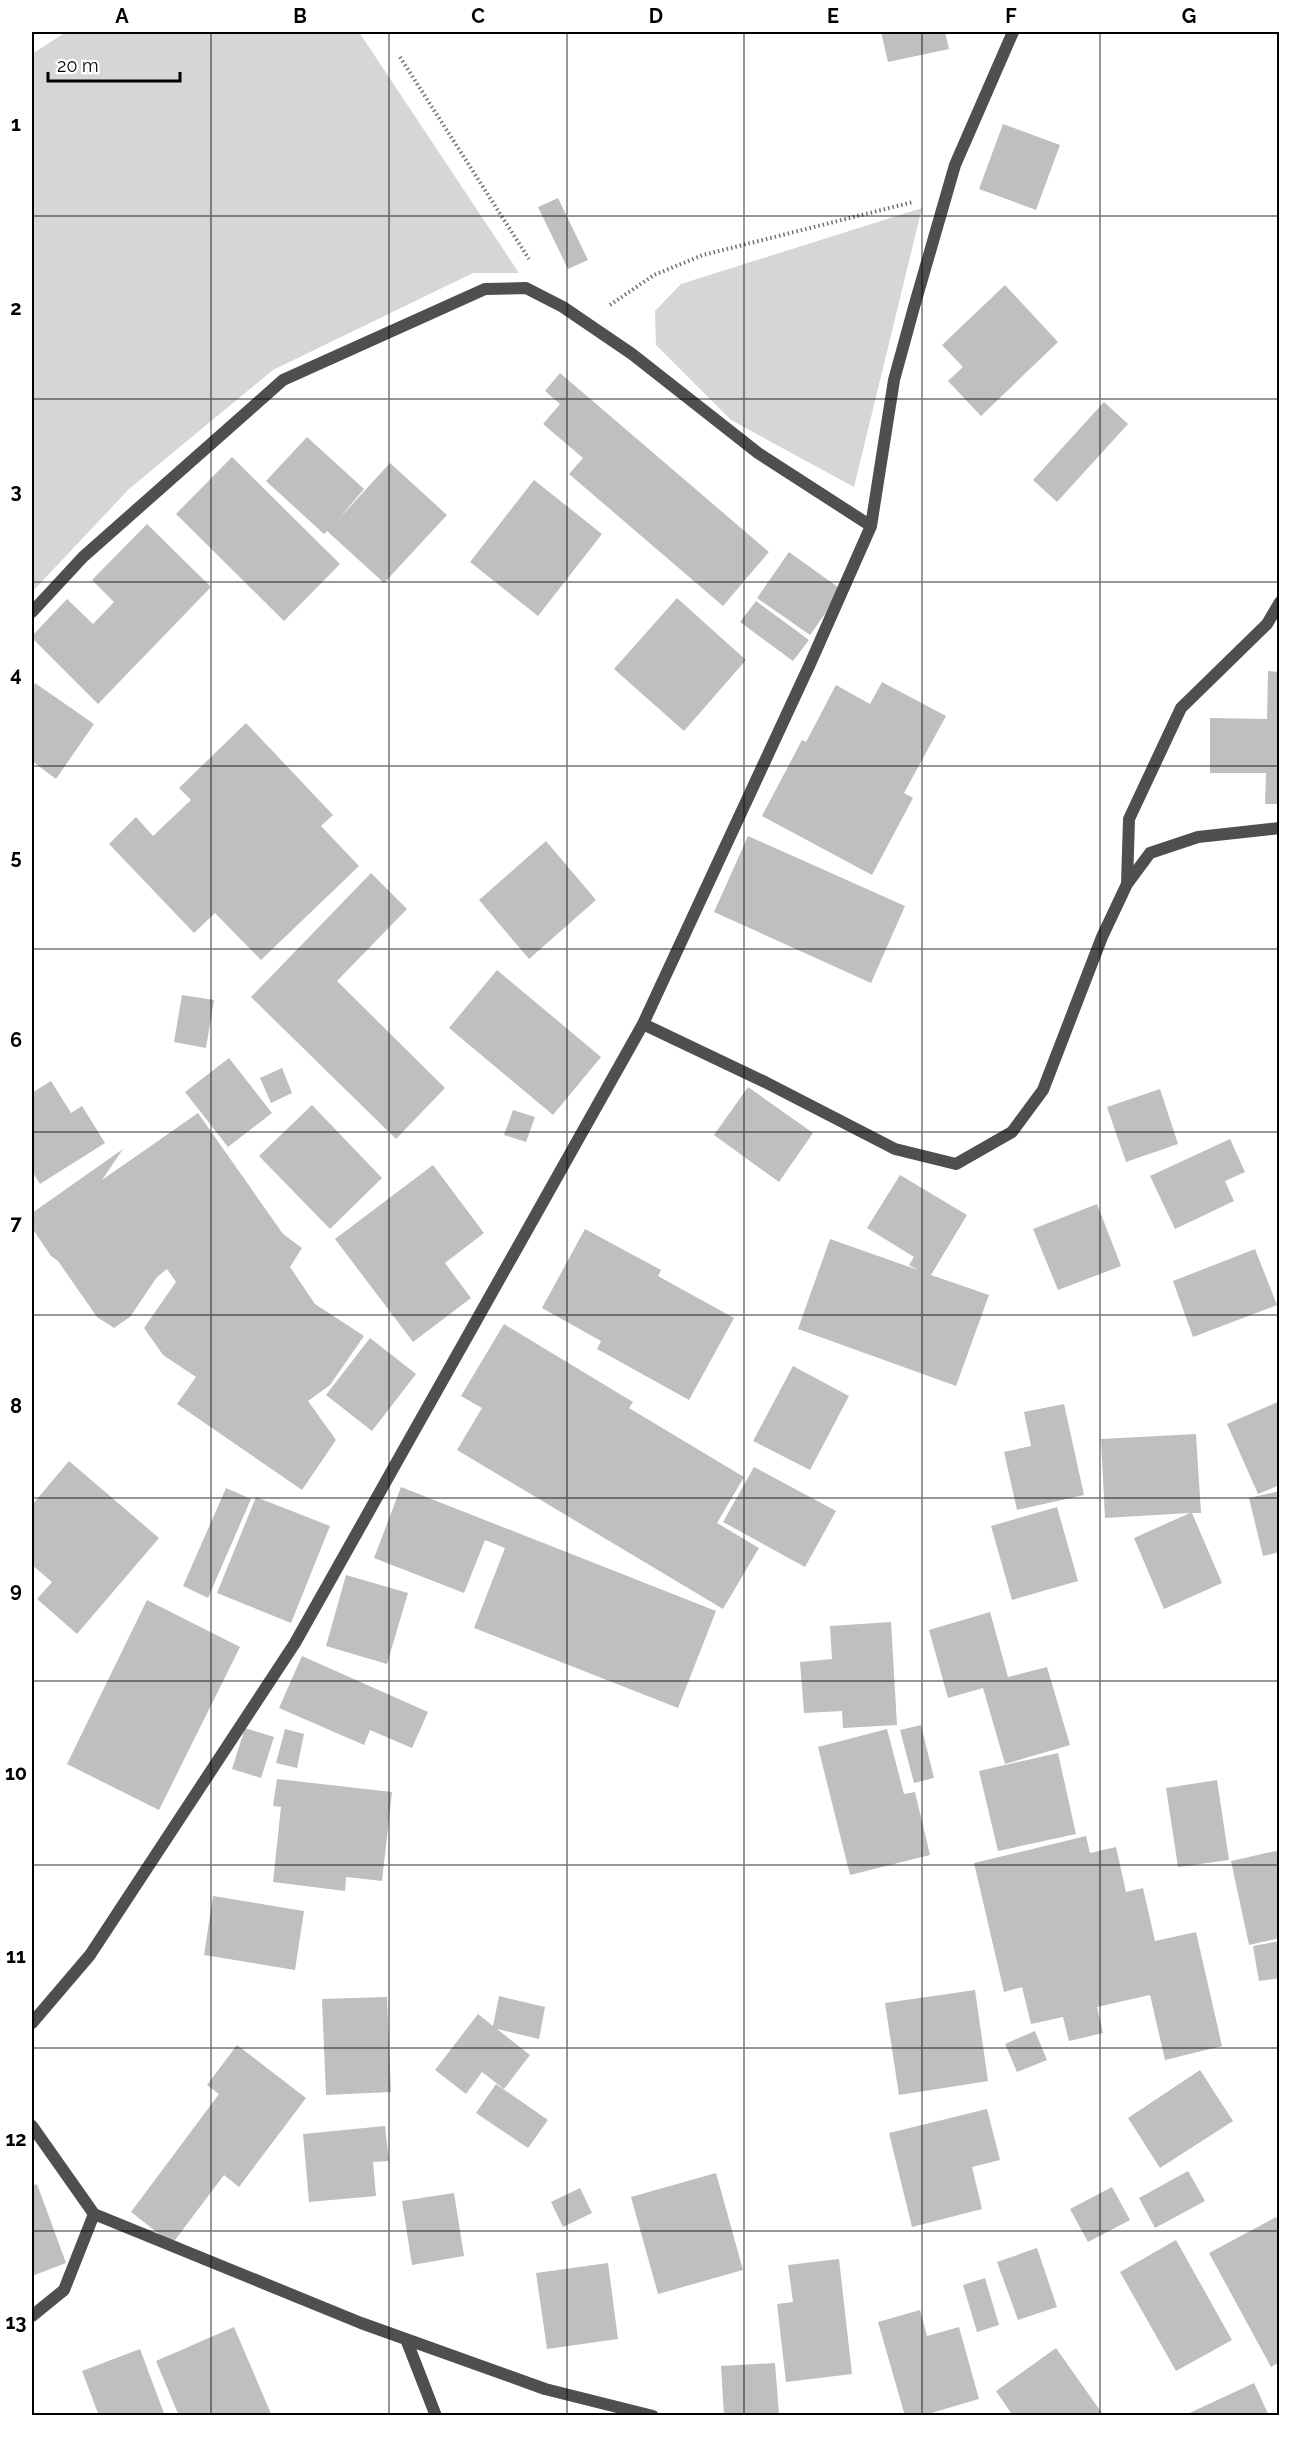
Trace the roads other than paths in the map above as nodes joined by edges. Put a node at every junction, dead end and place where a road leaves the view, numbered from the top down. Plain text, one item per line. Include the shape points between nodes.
1 (1013, 32) edge
2 (871, 526) junction
3 (1280, 602) edge
4 (32, 612) edge
5 (1280, 828) edge
6 (1127, 884) junction
7 (643, 1024) junction
8 (32, 2023) edge
9 (32, 2126) edge
10 (94, 2214) junction
11 (32, 2316) edge
12 (406, 2339) junction
13 (436, 2415) edge
14 (652, 2415) edge

1 - 2 street via 955,165 894,380
2 - 4 street via 758,453 680,390 584,321 526,288 485,289 283,380 83,556
2 - 7 street
3 - 6 street via 1267,624 1181,708 1130,819
5 - 6 street via 1198,837 1150,853
6 - 7 street via 1101,937 1043,1090 1012,1132 956,1164 895,1149
7 - 8 street via 295,1643 90,1954
9 - 10 street
10 - 11 street via 64,2290
10 - 12 street
12 - 13 street
12 - 14 street via 545,2389

